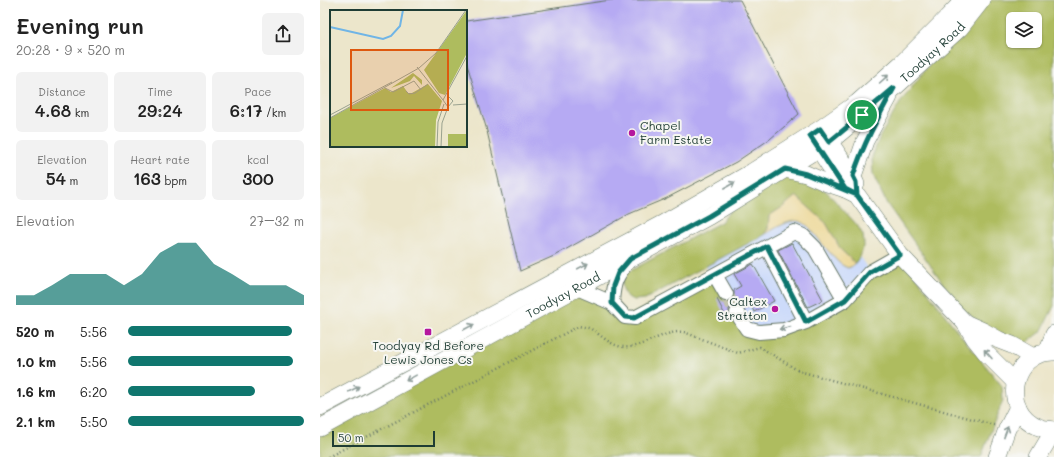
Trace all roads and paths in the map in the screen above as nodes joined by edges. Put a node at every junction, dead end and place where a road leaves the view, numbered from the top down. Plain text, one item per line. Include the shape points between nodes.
1 (964, 0) edge
2 (982, 0) edge
3 (894, 88) junction
4 (819, 139) junction
5 (785, 169) junction
6 (851, 187) junction
7 (767, 246) junction
8 (900, 255) junction
9 (630, 259) junction
10 (715, 275) junction
11 (577, 288) junction
12 (726, 294) tunnel mouth
13 (845, 300) junction
14 (612, 303) junction
15 (737, 313) tunnel mouth
16 (806, 322) junction
17 (965, 323) junction
18 (1054, 334) edge
19 (1045, 354) edge
20 (1015, 382) junction
21 (320, 407) edge
22 (1018, 408) junction
23 (320, 428) edge
24 (1007, 429) junction
25 (1054, 430) edge
26 (328, 457) edge
27 (997, 457) edge
28 (1038, 457) edge

4 -> 1 main road, Toodyay Road via 902,63
2 - 3 main road, Toodyay Road via 960,28
3 - 4 main road, Toodyay Road
3 - 6 main road via 865,141
4 - 5 main road, Toodyay Road
4 - 6 main road
21 -> 4 main road, Toodyay Road via 662,224 752,172
5 - 6 main road via 828,183
5 - 9 main road, Toodyay Road via 709,216
6 - 8 main road
7 - 10 lane
7 - 13 lane via 794,232 803,236 815,248
7 - 16 lane
8 - 13 lane via 870,272
8 - 17 main road
9 - 11 main road, Toodyay Road
9 - 14 lane via 618,273 613,286
10 - 12 lane
10 - 14 lane via 634,318 625,317
11 - 14 lane
11 -> 23 main road, Toodyay Road
13 - 16 lane
16 -> 15 lane via 784,330 759,332 747,329
17 - 19 main road via 999,340
20 -> 17 main road via 987,354
18 - 19 main road
19 - 20 main road via 1025,364
20 - 22 main road
22 - 24 main road
22 - 25 main road via 1026,420 1039,427
24 - 26 path via 799,371 760,347 738,353 684,332 667,334 635,346 624,347 614,345 589,328 579,326
27 -> 24 main road
25 - 28 main road

